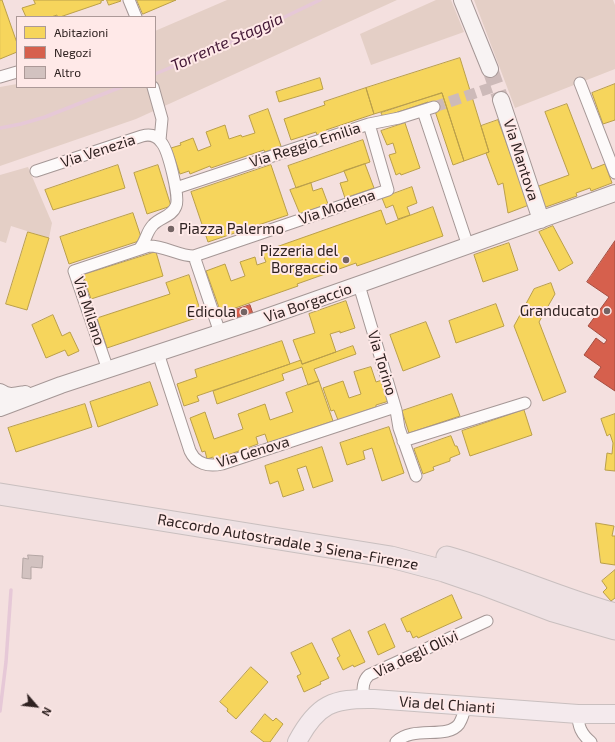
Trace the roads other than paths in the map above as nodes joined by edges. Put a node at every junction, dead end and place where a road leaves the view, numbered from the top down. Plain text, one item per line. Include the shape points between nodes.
1 (129, 0) edge
2 (462, 0) edge
3 (136, 16) edge
4 (490, 69) tunnel mouth
5 (16, 72) edge
6 (0, 77) edge
7 (580, 83) dead end
8 (153, 88) edge
9 (501, 100) tunnel mouth
10 (434, 107) tunnel mouth
11 (423, 111) junction
12 (369, 124) junction
13 (160, 140) junction
14 (36, 172) dead end
15 (615, 173) edge
16 (176, 188) junction
17 (615, 193) edge
18 (541, 220) junction
19 (468, 246) junction
20 (139, 249) junction
21 (194, 256) junction
22 (359, 285) junction
23 (220, 333) junction
24 (158, 353) junction
25 (108, 370) junction
26 (61, 385) junction
27 (0, 392) edge
28 (525, 403) dead end
29 (395, 407) junction
30 (0, 408) edge
31 (404, 441) junction
32 (416, 476) dead end
33 (0, 479) edge
34 (0, 494) edge
35 (615, 614) edge
36 (487, 621) dead end
37 (615, 629) edge
38 (363, 699) junction
39 (465, 706) junction
40 (578, 714) junction
41 (615, 714) edge
42 (297, 742) edge
43 (396, 742) edge
44 (591, 742) edge

1 - 3 street
2 - 4 main road
5 - 6 street
7 - 15 street
8 - 13 street via 162,123
9 - 18 main road, Via Mantova
10 - 11 street, Via Reggio Emilia
11 - 12 street, Via Reggio Emilia
11 - 19 street
12 - 16 street, Via Reggio Emilia
12 - 21 street, Via Modena via 388,190
13 - 14 street, Via Venezia via 151,135 142,136
13 - 16 street via 166,151
16 - 20 street via 176,207 152,226
17 - 18 main road, Via Borgaccio
18 - 19 main road, Via Borgaccio
19 - 22 main road, Via Borgaccio
20 - 21 street via 153,246 181,255
20 - 25 street, Via Milano via 74,271
21 - 23 street
22 - 23 main road, Via Borgaccio
22 - 29 street, Via Torino
23 - 24 main road, Via Borgaccio
24 - 25 main road, Via Borgaccio
24 - 29 street, Via Genova via 190,450 195,459 204,464 222,464
25 - 26 main road, Via Borgaccio
26 - 27 main road via 10,396
26 - 30 main road, Via Borgaccio
28 - 31 street
29 - 31 street, Via Torino
31 - 32 street, Via Torino
33 - 35 highway, Raccordo Autostradale 3 Siena-Firenze via 394,544 480,567
34 - 37 highway, Raccordo Autostradale 3 Siena-Firenze via 391,557 444,571 553,611
36 - 38 street, Via degli Olivi via 369,675 363,685
38 - 39 main road, Via del Chianti
38 - 42 main road, Via del Chianti via 342,700 326,706 309,722
39 - 40 main road, Via del Chianti
39 - 43 street via 460,723 451,730 409,734
40 - 41 main road, Via del Chianti
40 - 44 street via 581,732

